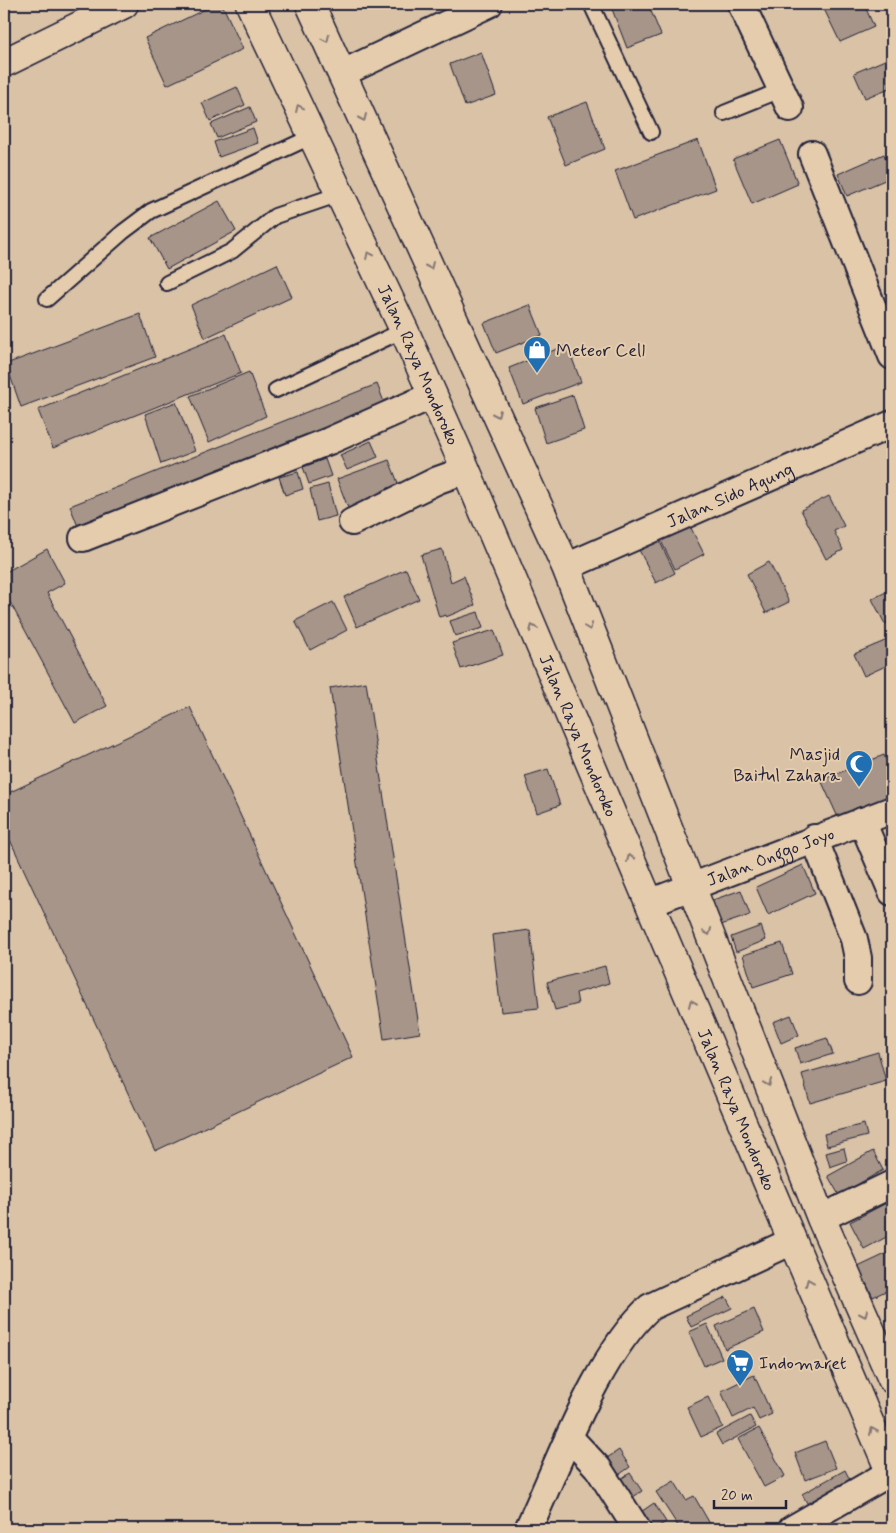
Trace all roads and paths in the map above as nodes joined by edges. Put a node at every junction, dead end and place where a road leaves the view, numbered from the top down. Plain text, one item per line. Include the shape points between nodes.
1 (124, 4) edge
2 (250, 4) edge
3 (310, 4) edge
4 (489, 4) edge
5 (591, 4) edge
6 (741, 4) edge
7 (4, 63) edge
8 (343, 74) junction
9 (786, 99) joint
10 (724, 113) dead end
11 (651, 132) dead end
12 (313, 136) junction
13 (812, 154) dead end
14 (340, 194) junction
15 (167, 283) dead end
16 (47, 299) dead end
17 (404, 330) junction
18 (892, 356) edge
19 (276, 390) dead end
20 (433, 395) junction
21 (892, 424) edge
22 (466, 470) junction
23 (352, 522) dead end
24 (83, 538) dead end
25 (566, 567) junction
26 (892, 810) edge
27 (862, 821) junction
28 (814, 838) junction
29 (690, 886) junction
30 (892, 892) edge
31 (649, 903) junction
32 (858, 981) dead end
33 (892, 1184) edge
34 (821, 1218) junction
35 (792, 1240) junction
36 (892, 1379) edge
37 (570, 1438) junction
38 (891, 1474) edge
39 (528, 1529) edge
40 (637, 1529) edge
41 (792, 1529) edge

1 - 7 main road
12 -> 2 main road, Jalan Raya Mondoroko
3 -> 8 main road, Jalan Raya Mondoroko
4 - 8 street
5 - 11 lane
6 - 9 street
8 -> 25 main road, Jalan Raya Mondoroko
9 - 10 lane
12 - 14 main road, Jalan Raya Mondoroko
12 - 16 lane via 151,211
13 - 18 street
14 - 15 lane via 275,216 232,250
17 -> 14 main road, Jalan Raya Mondoroko
17 - 19 lane
17 - 20 main road, Jalan Raya Mondoroko
20 - 22 main road, Jalan Raya Mondoroko
20 - 24 street via 329,441
21 - 25 street, Jalan Sido Agung
22 - 23 street via 438,480
31 -> 22 main road, Jalan Raya Mondoroko
25 -> 29 main road, Jalan Raya Mondoroko
26 - 27 street, Jalan Onggo Joyo
27 - 28 street, Jalan Onggo Joyo
27 - 30 street
28 - 29 street, Jalan Onggo Joyo
28 - 32 street via 854,939
29 - 31 street, Jalan Onggo Joyo
29 -> 34 main road, Jalan Raya Mondoroko
35 -> 31 main road, Jalan Raya Mondoroko
33 - 34 street
34 -> 36 main road, Jalan Raya Mondoroko
35 - 37 street via 650,1307 634,1321 599,1379
38 -> 35 main road, Jalan Raya Mondoroko
37 - 39 street
37 - 40 street via 598,1468
38 - 41 street

